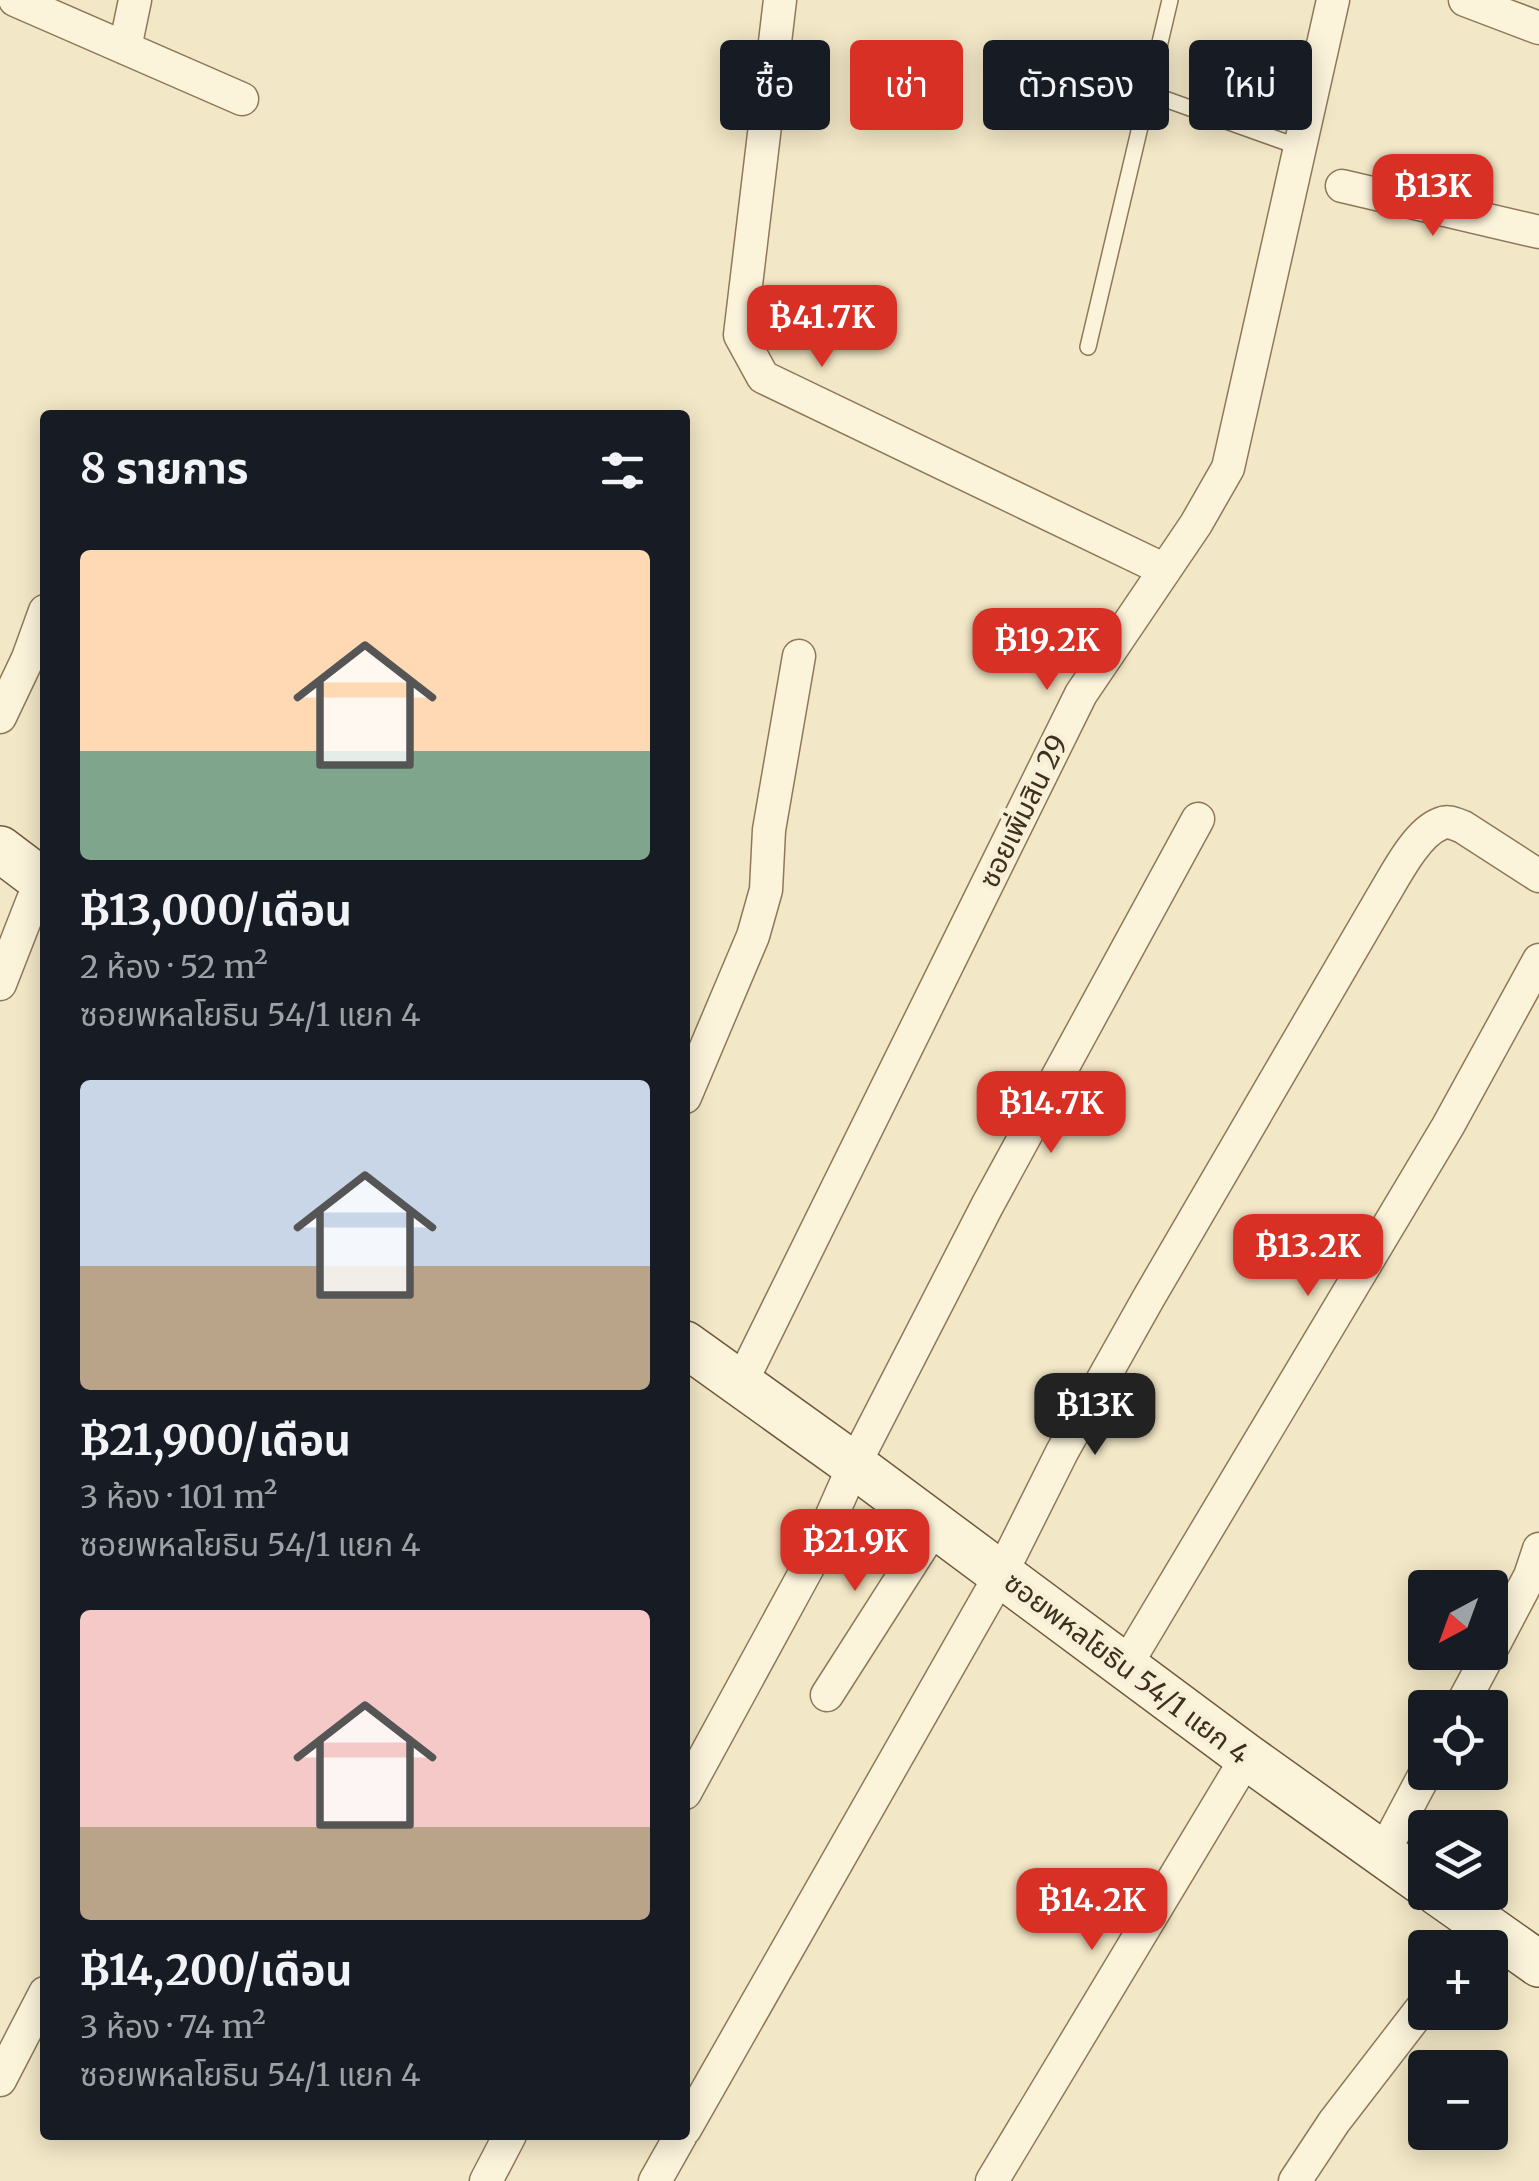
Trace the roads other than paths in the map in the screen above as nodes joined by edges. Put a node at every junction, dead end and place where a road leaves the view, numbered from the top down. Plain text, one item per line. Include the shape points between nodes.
1 (15, 0) edge
2 (135, 0) edge
3 (780, 0) edge
4 (1170, 0) edge
5 (1334, 0) edge
6 (1465, 0) edge
7 (1539, 28) edge
8 (1161, 40) edge
9 (125, 48) junction
10 (242, 99) dead end
11 (1169, 101) edge
12 (1139, 130) edge
13 (1299, 147) junction
14 (1342, 186) dead end
15 (1539, 232) edge
16 (1088, 347) dead end
17 (1164, 570) junction
18 (40, 626) edge
19 (800, 656) dead end
20 (0, 718) edge
21 (1198, 820) dead end
22 (0, 849) edge
23 (1539, 876) edge
24 (40, 879) edge
25 (40, 888) edge
26 (1539, 960) edge
27 (0, 984) edge
28 (690, 1085) edge
29 (690, 1348) edge
30 (740, 1385) junction
31 (854, 1465) junction
32 (936, 1526) junction
33 (1536, 1565) edge
34 (1001, 1574) junction
35 (1508, 1618) edge
36 (1126, 1665) junction
37 (828, 1695) dead end
38 (1247, 1756) junction
39 (690, 1784) edge
40 (1416, 1790) edge
41 (1382, 1855) junction
42 (1408, 1873) edge
43 (1454, 1910) edge
44 (1472, 1930) edge
45 (1508, 1950) edge
46 (1539, 1964) edge
47 (40, 2004) edge
48 (1408, 2026) edge
49 (0, 2080) edge
50 (690, 2119) edge
51 (507, 2140) edge
52 (678, 2140) edge
53 (486, 2181) edge
54 (655, 2181) edge
55 (992, 2181) edge
56 (1295, 2181) edge

1 - 9 street
2 - 9 street
3 - 17 street via 740,335 764,377
4 - 8 lane
5 - 13 street, ซอยเพิ่มสิน 29
6 - 7 street
9 - 10 street
11 - 13 lane
12 - 16 lane
13 - 17 street, ซอยเพิ่มสิน 29 via 1228,468
14 - 15 street
17 - 30 street, ซอยเพิ่มสิน 29 via 1081,694
18 - 20 street
19 - 28 street via 768,830 766,890
21 - 31 street
22 - 24 street
23 - 34 street via 1463,827 1449,822 1426,833 1148,1299
25 - 27 street
26 - 36 street via 1448,1126
29 - 30 street, ซอยพหลโยธิน 54/1 แยก 4
30 - 31 street, ซอยพหลโยธิน 54/1 แยก 4
31 - 32 street, ซอยพหลโยธิน 54/1 แยก 4
31 - 39 street via 813,1558
32 - 34 street, ซอยพหลโยธิน 54/1 แยก 4
32 - 37 street
33 - 35 street
34 - 36 street, ซอยพหลโยธิน 54/1 แยก 4
34 - 50 street
36 - 38 street, ซอยพหลโยธิน 54/1 แยก 4
38 - 41 street, ซอยพหลโยธิน 54/1 แยก 4
38 - 55 street
40 - 41 street
41 - 42 street, ซอยพหลโยธิน 54/1 แยก 4
43 - 44 street
45 - 46 street
47 - 49 street
48 - 56 street
51 - 53 street
52 - 54 street

